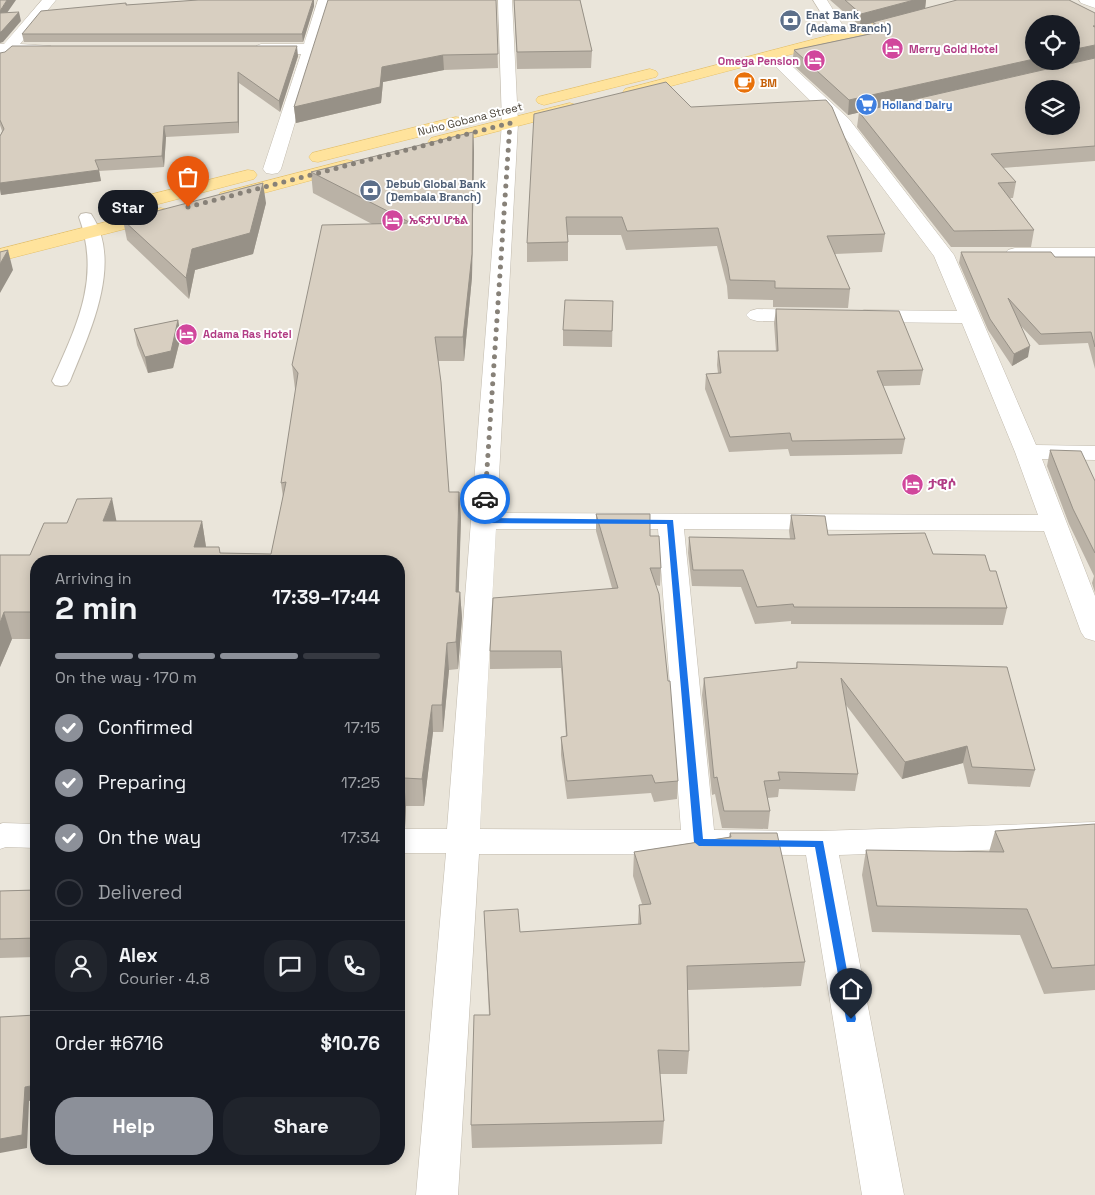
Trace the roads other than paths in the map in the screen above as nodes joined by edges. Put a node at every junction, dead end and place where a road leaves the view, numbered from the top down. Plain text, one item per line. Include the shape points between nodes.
1 (49, 0) edge
2 (325, 0) edge
3 (505, 0) edge
4 (820, 0) edge
5 (940, 0) edge
6 (980, 0) edge
7 (1086, 0) edge
8 (1095, 4) edge
9 (840, 32) junction
10 (57, 49) edge
11 (242, 49) edge
12 (310, 49) junction
13 (3, 52) edge
14 (773, 56) junction
15 (509, 116) junction
16 (272, 169) junction
17 (90, 224) junction
18 (0, 238) edge
19 (1000, 254) edge
20 (1095, 254) edge
21 (0, 255) edge
22 (757, 315) dead end
23 (970, 317) junction
24 (62, 381) dead end
25 (1027, 452) junction
26 (1095, 452) edge
27 (484, 520) junction
28 (670, 521) junction
29 (1055, 523) junction
30 (1095, 632) edge
31 (1095, 834) edge
32 (30, 836) edge
33 (0, 837) edge
34 (405, 841) edge
35 (463, 842) junction
36 (699, 842) junction
37 (820, 843) junction
38 (437, 1195) edge
39 (882, 1195) edge

1 - 13 street
2 - 12 street
3 - 15 street
4 - 9 street
5 - 9 main road, Nuho Gobana Street
6 - 9 main road, Nuho Gobana Street
7 - 8 street
9 - 14 main road, Nuho Gobana Street
9 - 15 main road, Nuho Gobana Street
10 - 13 street
11 - 12 street
12 - 16 street
14 - 15 main road, Nuho Gobana Street
14 - 23 street via 853,121 953,255
15 - 16 main road, Nuho Gobana Street
15 - 17 main road, Nuho Gobana Street
15 - 27 street
16 - 17 main road, Nuho Gobana Street
17 - 18 main road, Nuho Gobana Street
17 - 21 main road, Nuho Gobana Street
17 - 24 lane via 97,272 88,316
19 - 20 street
22 - 23 street
23 - 25 street
25 - 26 street
25 - 29 street
27 - 28 street
27 - 35 street
28 - 29 street
28 - 36 street
29 - 30 street
31 - 37 street
32 - 33 street
34 - 35 street
35 - 36 street
35 - 38 street
36 - 37 street
37 - 39 street

